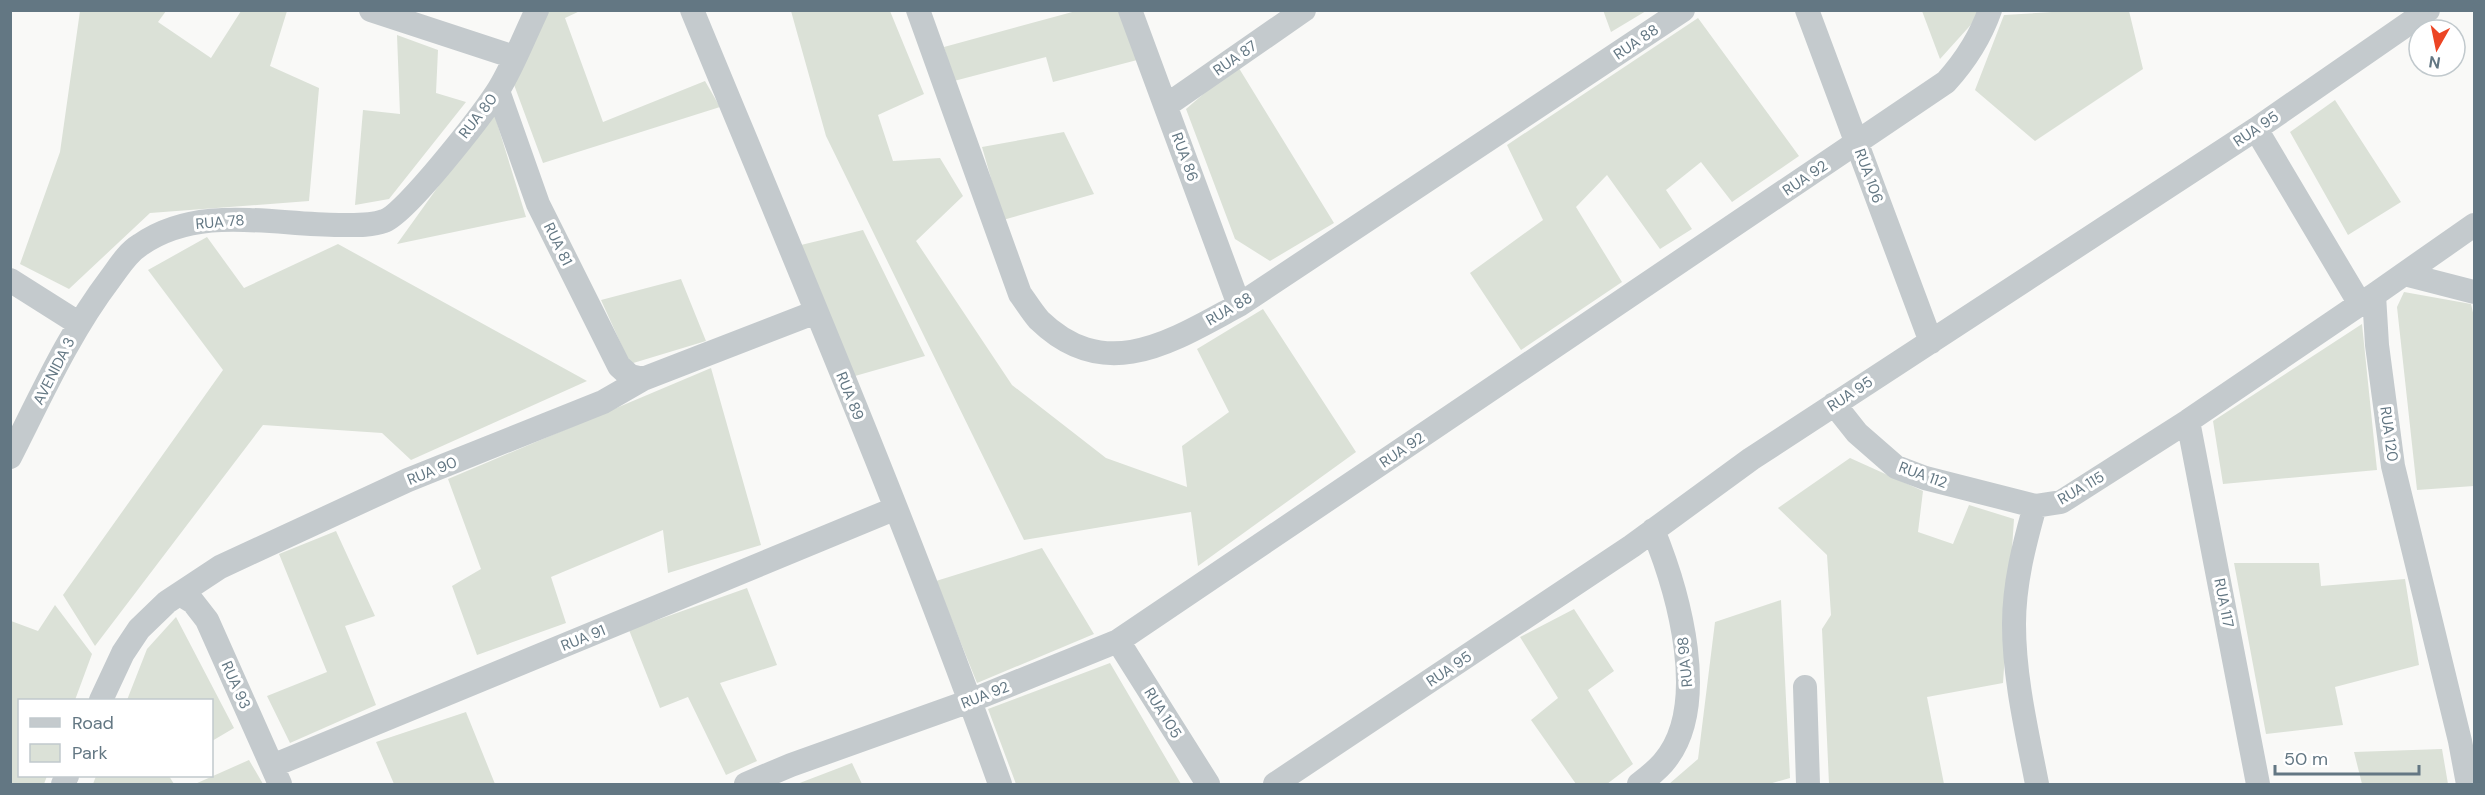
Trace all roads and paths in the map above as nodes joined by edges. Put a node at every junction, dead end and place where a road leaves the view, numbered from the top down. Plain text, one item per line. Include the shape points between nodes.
1 (371, 10) edge
2 (537, 10) edge
3 (692, 10) edge
4 (918, 10) edge
5 (1130, 10) edge
6 (1304, 10) edge
7 (1683, 10) edge
8 (1807, 10) edge
9 (1990, 10) edge
10 (2428, 10) edge
11 (514, 57) junction
12 (498, 91) junction
13 (1167, 105) junction
14 (2256, 129) junction
15 (1857, 143) junction
16 (402, 210) joint
17 (2475, 225) edge
18 (2404, 274) junction
19 (10, 280) edge
20 (2475, 292) edge
21 (2367, 299) junction
22 (1239, 305) junction
23 (816, 312) junction
24 (78, 323) junction
25 (1931, 342) junction
26 (643, 380) junction
27 (1834, 404) junction
28 (2188, 421) junction
29 (10, 457) edge
30 (2035, 506) junction
31 (894, 509) junction
32 (1653, 530) junction
33 (180, 594) junction
34 (1118, 641) junction
35 (1805, 687) dead end
36 (101, 699) edge
37 (970, 701) junction
38 (276, 775) edge
39 (746, 784) edge
40 (1000, 784) edge
41 (1208, 784) edge
42 (1275, 784) edge
43 (1639, 784) edge
44 (1808, 784) edge
45 (2037, 784) edge
46 (2259, 784) edge
47 (2468, 784) edge

1 - 11 street
2 - 11 street, RUA 80
3 - 23 street, RUA 89
4 - 22 street, RUA 88 via 1020,294 1039,319 1092,352 1122,355 1171,340
5 - 13 street, RUA 86
6 - 13 street, RUA 87
7 - 22 street, RUA 88
8 - 15 street, RUA 106
9 - 15 street, RUA 92 via 1982,34 1946,82
10 - 14 street, RUA 95
11 - 12 street, RUA 80
12 - 16 street, RUA 80
12 - 26 street, RUA 81 via 538,204 619,366 630,376
13 - 22 street, RUA 86
14 - 21 street, RUA 120
14 - 25 street, RUA 95
15 - 25 street, RUA 106
15 - 34 street, RUA 92
16 - 24 street, RUA 78 via 385,221 356,225 222,219 175,228 156,235 125,258
17 - 18 street, RUA 115
18 - 20 street
18 - 21 street, RUA 115
19 - 24 street, AVENIDA 3
21 - 28 street, RUA 115
21 - 47 street, RUA 120 via 2393,466
23 - 26 street, RUA 90
23 - 31 street, RUA 89
24 - 29 street, AVENIDA 3
25 - 27 street, RUA 95
26 - 33 street, RUA 90 via 603,402 408,480 268,544 220,567
27 - 30 street, RUA 112 via 1857,433 1896,467
27 - 32 street, RUA 95
28 - 30 street, RUA 115 via 2061,502
28 - 46 street, RUA 117
30 - 45 street via 2021,556 2014,625
31 - 37 street, RUA 89
31 - 38 street, RUA 91
32 - 42 street, RUA 95
32 - 43 street, RUA 98 via 1666,562 1685,643 1689,699 1678,736 1664,762
33 - 36 street, RUA 90 via 139,629
33 - 38 street, RUA 93 via 193,602 207,620
34 - 37 street, RUA 92
34 - 41 street, RUA 105
35 - 44 street
37 - 39 street, RUA 92
37 - 40 street, RUA 89

